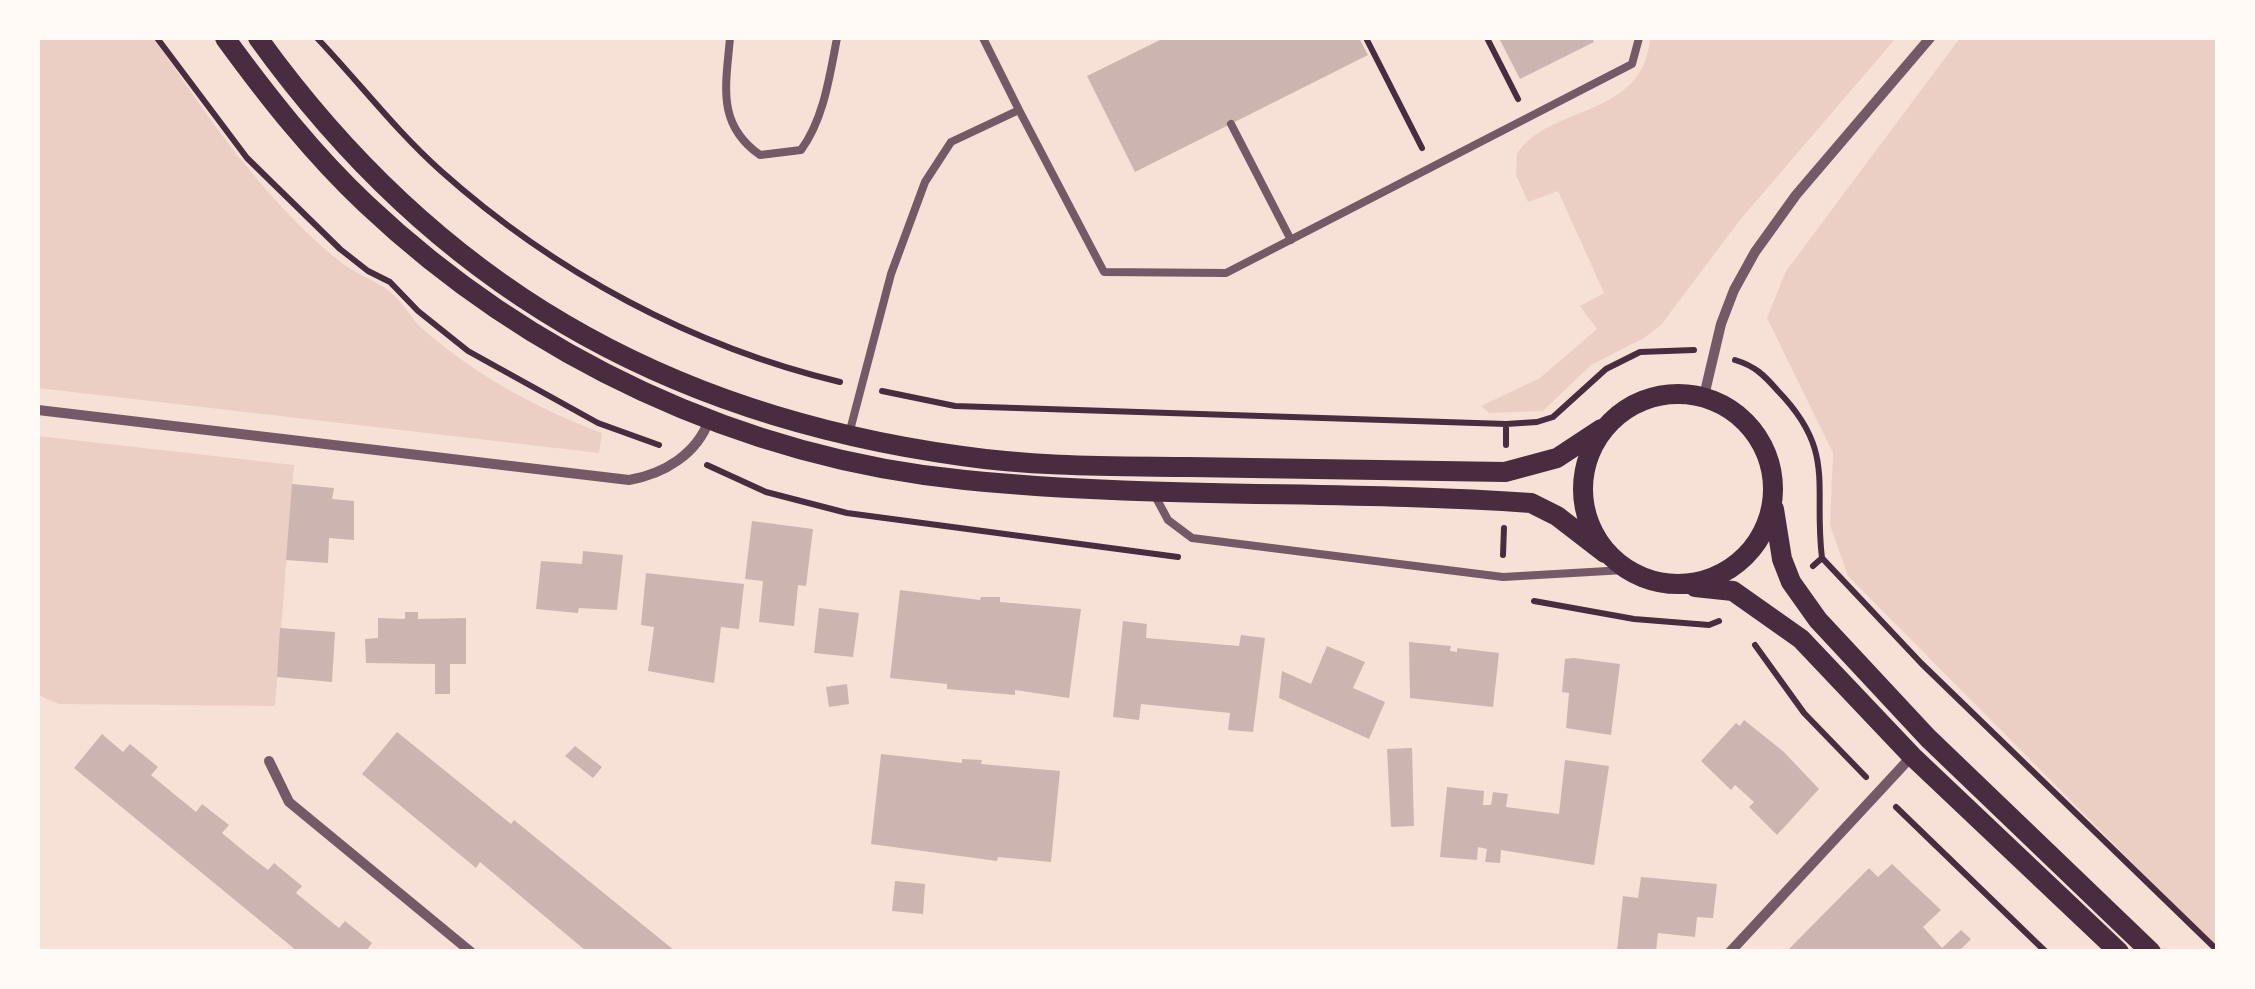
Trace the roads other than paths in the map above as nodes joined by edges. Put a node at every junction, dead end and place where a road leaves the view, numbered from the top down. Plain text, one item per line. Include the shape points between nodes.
1 (225, 38) edge
2 (258, 38) edge
3 (730, 38) edge
4 (837, 38) edge
5 (983, 38) edge
6 (1639, 38) edge
7 (1930, 38) edge
8 (1019, 110) junction
9 (1231, 124) dead end
10 (1292, 240) junction
11 (1704, 396) junction
12 (38, 410) edge
13 (709, 420) junction
14 (1602, 430) junction
15 (849, 436) junction
16 (1152, 490) junction
17 (1773, 502) junction
18 (1606, 553) junction
19 (1625, 570) junction
20 (1674, 585) junction
21 (1912, 756) junction
22 (269, 761) dead end
23 (470, 952) edge
24 (1730, 952) edge
25 (2120, 952) edge
26 (2152, 952) edge

1 - 13 main road via 314,150 419,251 586,364
2 - 15 main road via 380,183 484,272 655,373 716,399
3 - 4 lane via 731,123 741,142 760,155 801,150 810,138
5 - 8 lane
6 - 10 lane via 1632,64
7 - 11 street via 1755,252 1734,290
8 - 10 lane via 1104,272 1226,273
8 - 15 lane via 951,142 925,182 891,274
9 - 10 lane
11 - 14 main road via 1648,397
11 - 17 main road via 1750,425 1772,474
12 - 13 street via 629,480 664,470 702,438
13 - 16 main road via 844,461 951,478
14 - 15 main road via 1557,458 1505,472 1078,465 964,457
14 - 18 main road via 1586,459 1582,492 1588,524
16 - 18 main road via 1531,503
16 - 19 lane via 1168,520 1192,538 1503,577
17 - 20 main road via 1749,553 1702,582
17 - 26 main road via 1782,559 1818,620 1928,738
18 - 19 main road
19 - 20 main road
20 - 21 main road via 1733,592 1763,610 1800,639
21 - 24 street
21 - 25 main road
22 - 23 street via 289,802

